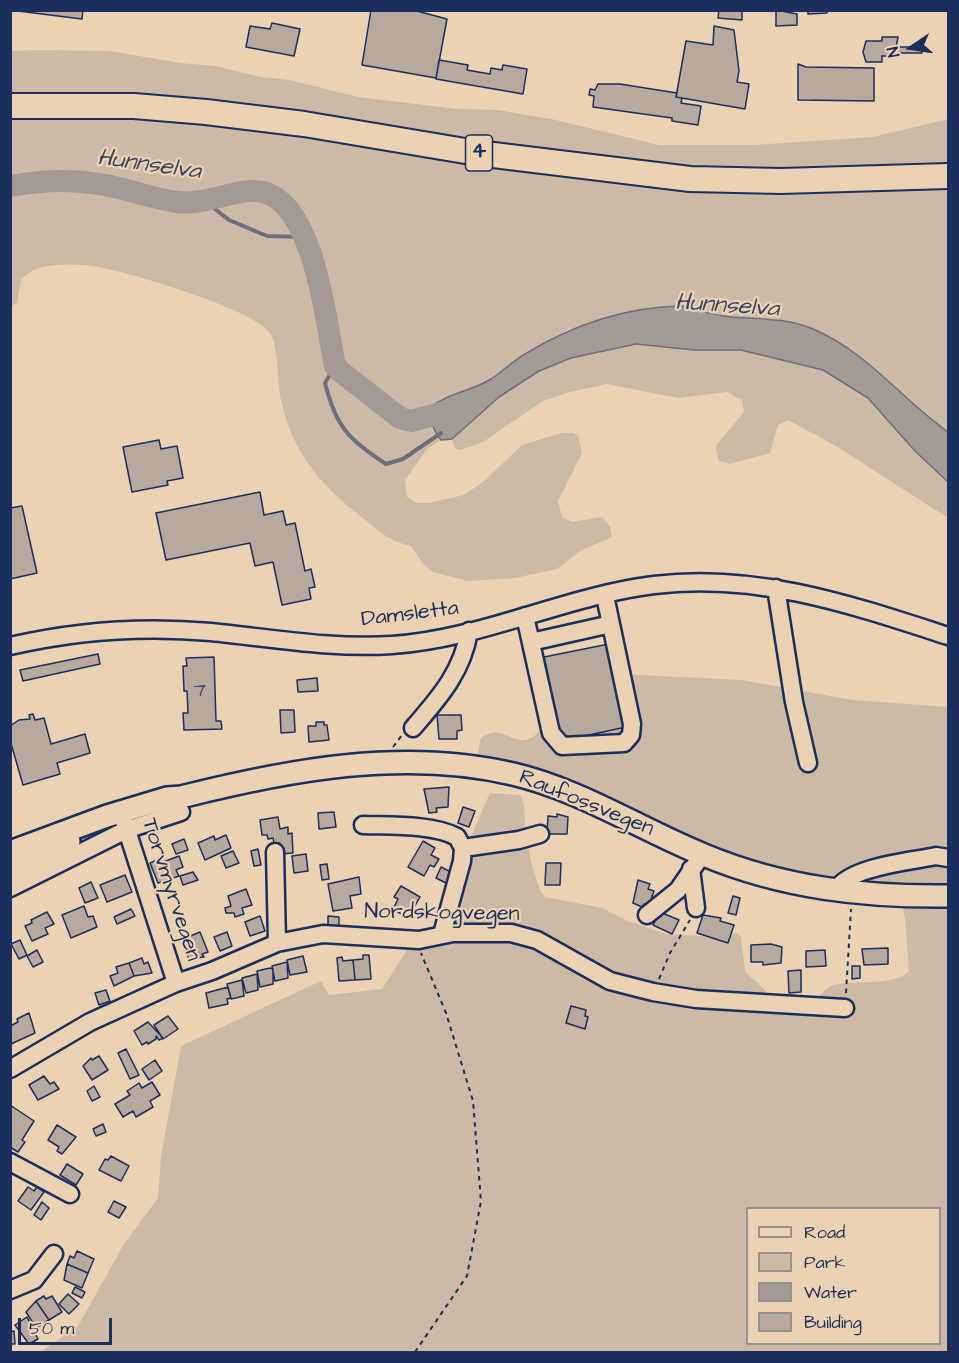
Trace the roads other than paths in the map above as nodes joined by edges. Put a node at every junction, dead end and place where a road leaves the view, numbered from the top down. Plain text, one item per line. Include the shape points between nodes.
1 (10, 94) edge
2 (10, 106) edge
3 (948, 165) edge
4 (948, 176) edge
5 (776, 588) junction
6 (605, 596) junction
7 (525, 616) junction
8 (611, 624) junction
9 (469, 631) junction
10 (948, 636) edge
11 (531, 642) junction
12 (10, 646) edge
13 (413, 728) road end
14 (808, 763) dead end
15 (124, 820) junction
16 (363, 825) dead end
17 (540, 834) dead end
18 (463, 850) junction
19 (10, 852) edge
20 (275, 852) dead end
21 (944, 854) edge
22 (697, 862) junction
23 (10, 872) edge
24 (10, 888) edge
25 (835, 891) junction
26 (948, 896) edge
27 (696, 908) road end
28 (647, 915) dead end
29 (442, 934) junction
30 (277, 943) junction
31 (176, 982) junction
32 (845, 1008) road end
33 (10, 1069) edge
34 (10, 1162) edge
35 (70, 1194) dead end
36 (54, 1254) dead end
37 (10, 1290) edge

1 - 3 highway, 4 via 138,94 211,100 666,164 821,169
2 - 4 highway, 4 via 134,106 206,112 477,153 690,179 781,181
5 - 6 street, Damsletta via 722,582 653,585
5 - 10 street, Damsletta via 843,602
5 - 14 street
6 - 7 street, Damsletta
6 - 8 street
7 - 9 street, Damsletta
7 - 11 street
8 - 11 street
8 - 11 street via 632,724 631,735 624,743 562,746 556,741
9 - 12 street, Damsletta via 369,645 129,630
9 - 13 street via 466,652 454,678
15 - 19 main road, Raufossvegen
15 - 22 main road, Raufossvegen via 167,798 181,805 261,779 385,763 453,764 515,774 592,802
15 - 23 main road, Raufossvegen via 72,839
15 - 24 street
15 - 31 street, Torvmyrvegen
16 - 18 street via 443,832 457,837
17 - 18 street
18 - 29 street
20 - 30 street
21 - 25 street via 858,874 839,884
22 - 25 main road, Raufossvegen
22 - 27 street
22 - 28 street via 678,890
25 - 26 main road, Raufossvegen
29 - 30 street, Nordskogvegen via 419,940 323,934
29 - 32 street, Nordskogvegen via 504,933 529,937 598,976 653,992 696,999
30 - 31 street, Nordskogvegen
31 - 33 street, Nordskogvegen via 90,1022
34 - 35 street
36 - 37 street via 34,1280

